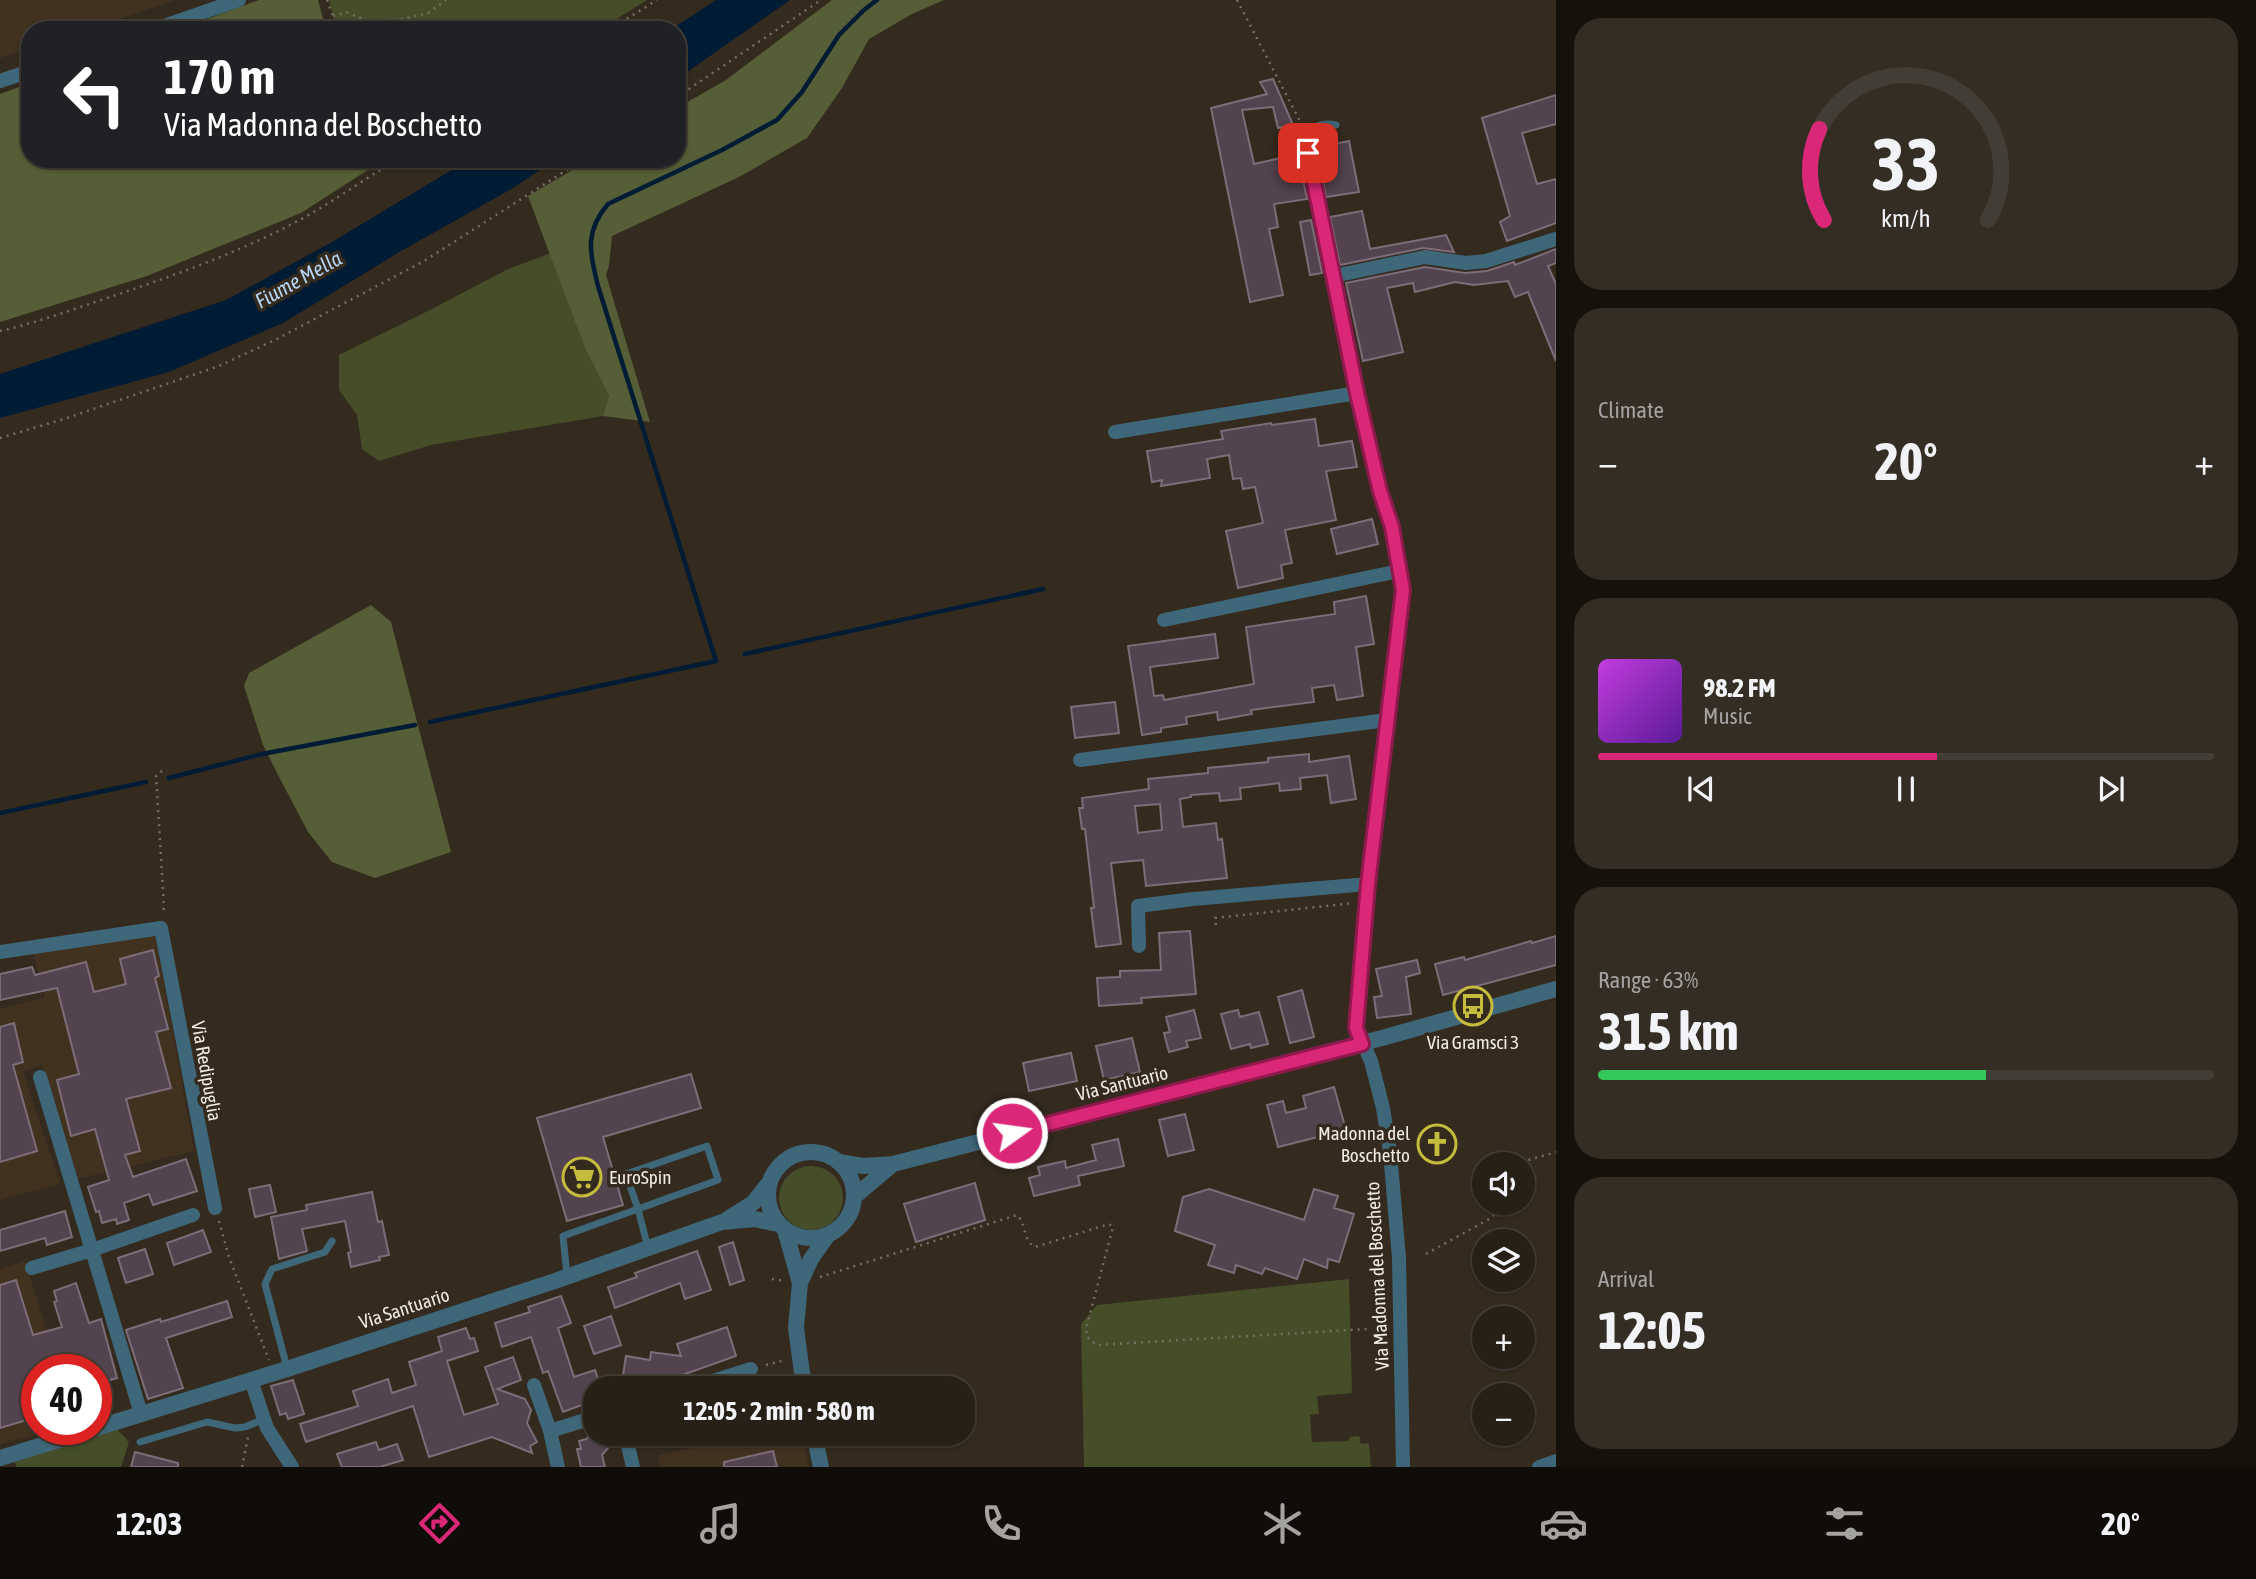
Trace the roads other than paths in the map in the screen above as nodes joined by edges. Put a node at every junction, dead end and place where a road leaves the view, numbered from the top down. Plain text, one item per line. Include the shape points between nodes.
1 (239, 0) edge
2 (178, 21) edge
3 (21, 74) edge
4 (0, 82) edge
5 (1336, 125) dead end
6 (1307, 135) joint
7 (1556, 239) edge
8 (1334, 276) junction
9 (1357, 393) junction
10 (1115, 432) dead end
11 (1399, 571) junction
12 (1164, 620) dead end
13 (1387, 720) junction
14 (1080, 761) dead end
15 (1368, 884) junction
16 (1139, 946) dead end
17 (0, 953) edge
18 (1556, 989) edge
19 (1362, 1044) junction
20 (40, 1077) dead end
21 (839, 1163) junction
22 (893, 1164) junction
23 (769, 1183) junction
24 (854, 1197) junction
25 (215, 1208) road end
26 (638, 1209) junction
27 (193, 1215) dead end
28 (722, 1222) junction
29 (782, 1227) junction
30 (828, 1235) junction
31 (332, 1241) dead end
32 (648, 1248) junction
33 (92, 1250) junction
34 (32, 1268) dead end
35 (567, 1276) junction
36 (808, 1281) junction
37 (751, 1369) road end
38 (281, 1371) junction
39 (729, 1376) edge
40 (802, 1376) edge
41 (251, 1380) junction
42 (534, 1385) dead end
43 (141, 1414) junction
44 (264, 1419) junction
45 (583, 1421) edge
46 (112, 1423) edge
47 (550, 1431) junction
48 (140, 1442) dead end
49 (49, 1445) edge
50 (628, 1446) edge
51 (817, 1446) edge
52 (5, 1461) edge
53 (1556, 1461) edge
54 (292, 1467) edge
55 (558, 1467) edge
56 (633, 1467) edge
57 (821, 1467) edge
58 (1403, 1467) edge
59 (1539, 1467) edge

1 - 2 street
3 - 4 street
5 - 6 lane via 1327,122
6 - 8 street, Via Madonna del Boschetto
7 - 8 street via 1486,261 1426,257
8 - 9 street, Via Madonna del Boschetto
9 - 10 street
9 - 11 street, Via Madonna del Boschetto
11 - 12 street
11 - 13 street, Via Madonna del Boschetto via 1403,590
13 - 14 street
13 - 15 street, Via Madonna del Boschetto
15 - 16 street via 1138,906
15 - 19 street, Via Madonna del Boschetto via 1356,1028
17 - 25 street, Via Redipuglia via 161,928
18 - 19 street, Via Santuario
19 - 22 street, Via Santuario
19 - 58 street, Via Madonna del Boschetto via 1383,1108 1390,1152 1399,1258
20 - 33 street
21 - 22 street, Via Santuario
21 - 23 street via 827,1155 798,1153 775,1170
21 - 24 street via 848,1172
22 - 24 street, Via Santuario
23 - 28 street, Via Santuario via 753,1203
23 - 29 street via 769,1205
24 - 30 street via 850,1213
26 - 26 lane via 718,1180 707,1146 626,1174
26 - 32 lane
26 - 35 lane via 563,1236
27 - 33 street
28 - 29 street, Via Santuario via 755,1219
28 - 32 street, Via Santuario
29 - 30 street via 799,1237
29 - 36 street
30 - 36 street via 811,1259
31 - 38 lane via 325,1252 272,1269 265,1284
32 - 35 street, Via Santuario
33 - 34 street
33 - 43 street
35 - 38 street, Via Santuario
36 - 40 street via 796,1328
37 - 39 street
38 - 41 street, Via Santuario
41 - 43 street, Via Santuario
41 - 44 street
42 - 47 street
43 - 46 street, Via Santuario
44 - 48 lane via 235,1428 207,1423
44 - 54 street
45 - 47 street
47 - 55 street
49 - 52 street
50 - 56 street
51 - 57 street
53 - 59 street

